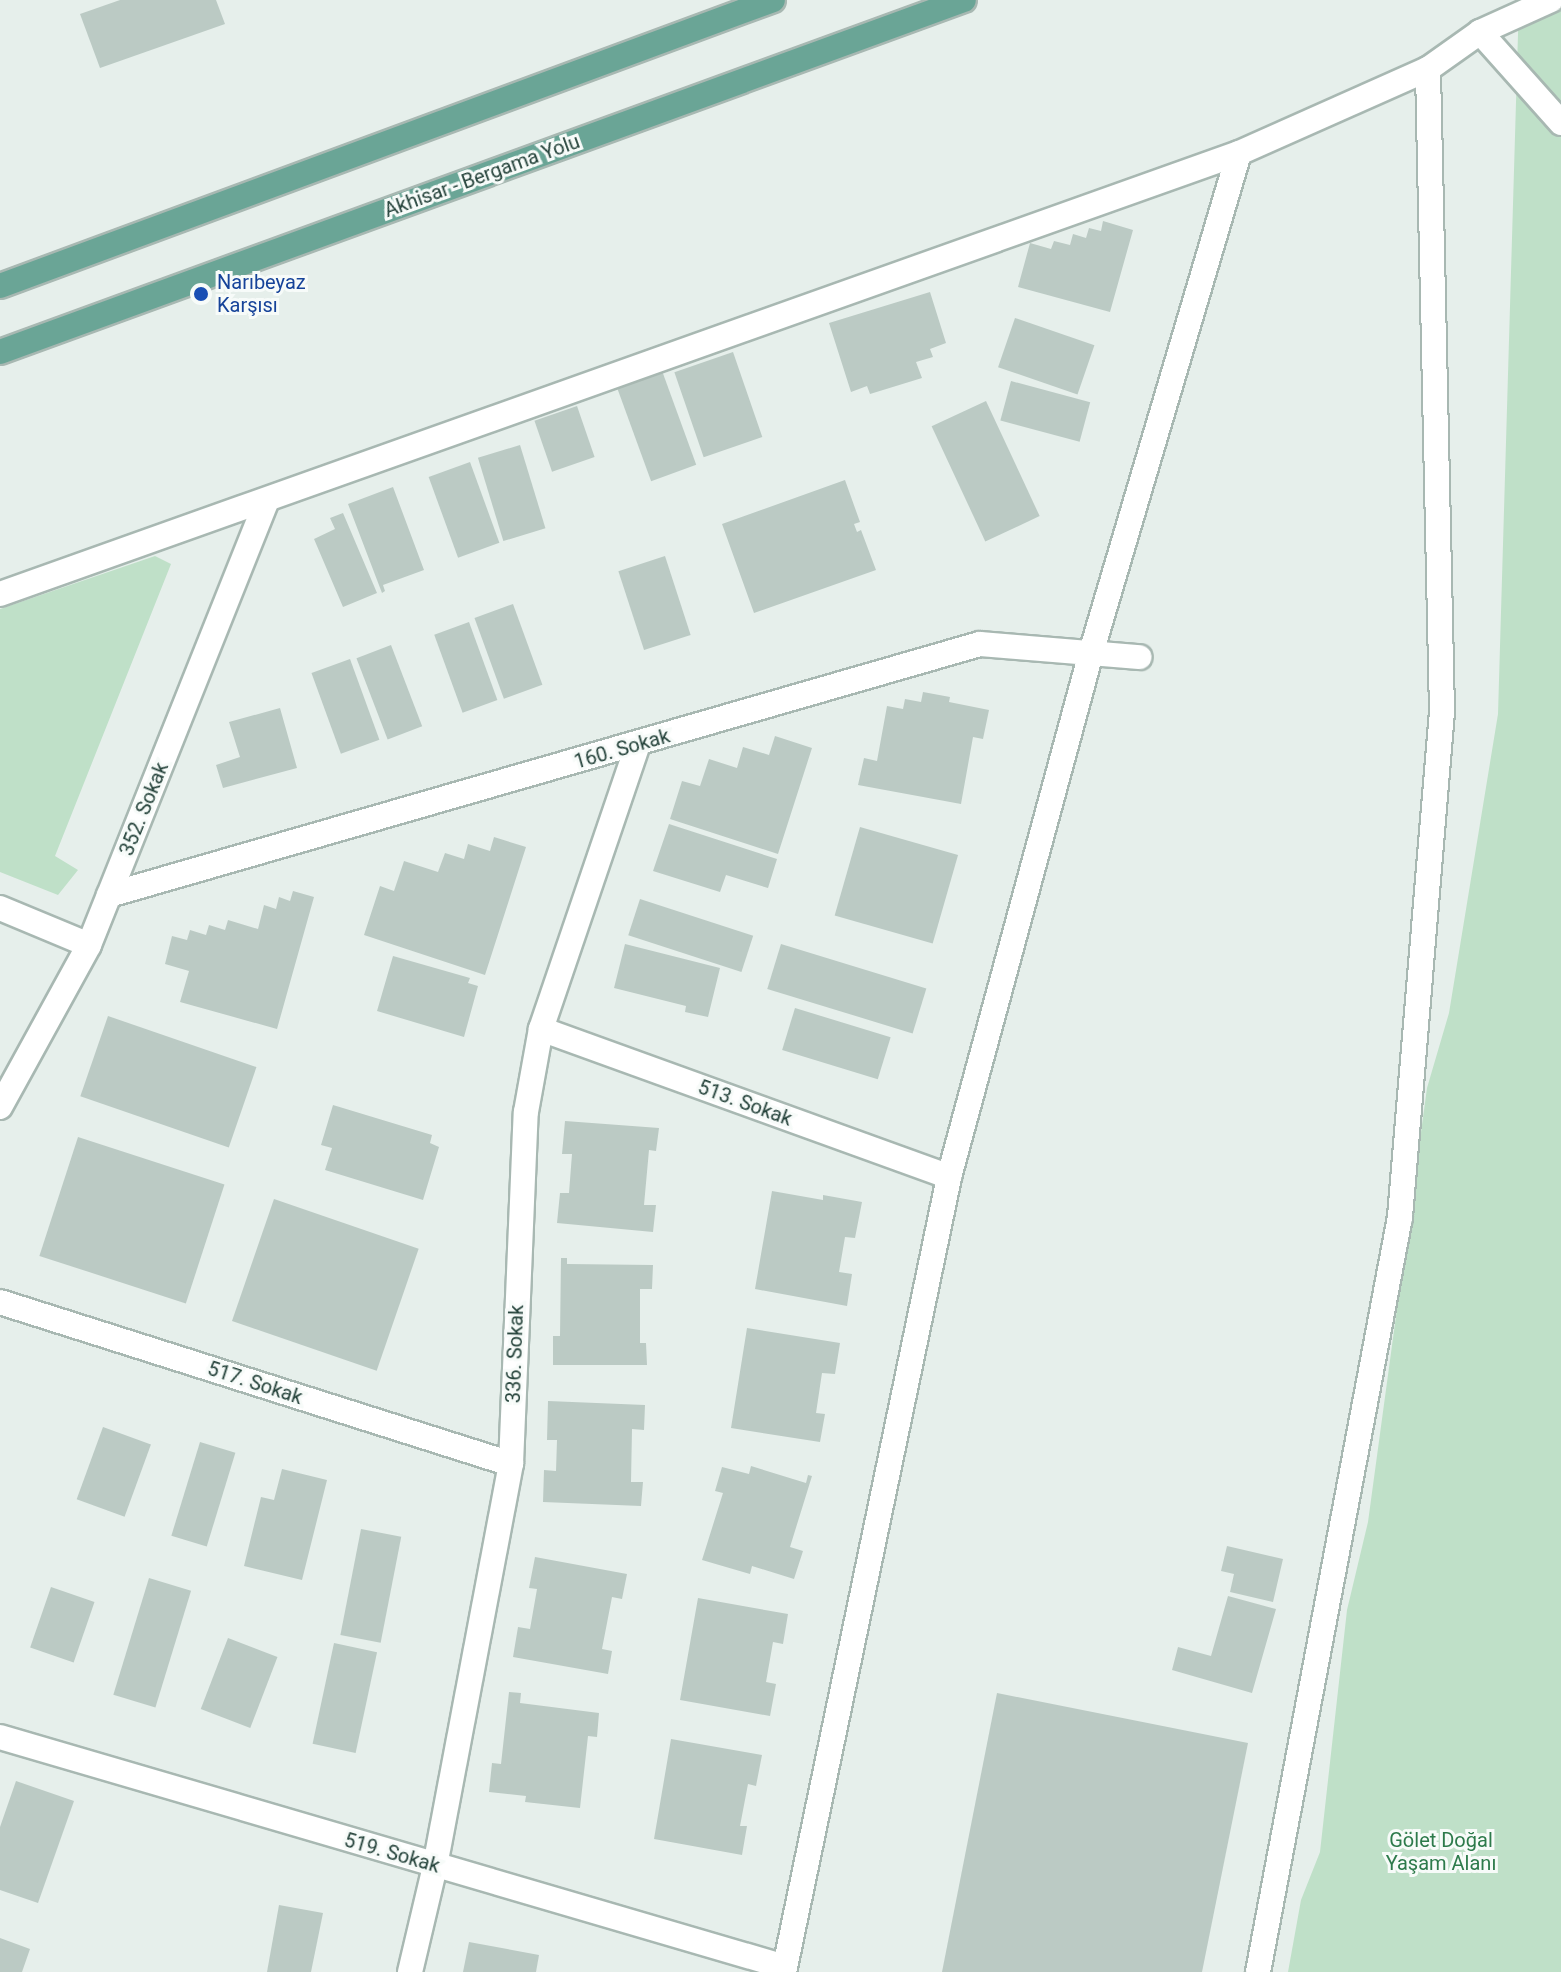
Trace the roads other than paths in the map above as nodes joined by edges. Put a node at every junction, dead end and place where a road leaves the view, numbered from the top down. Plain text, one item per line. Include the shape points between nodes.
1 (773, 0) edge
2 (964, 0) edge
3 (1551, 0) edge
4 (1480, 32) junction
5 (1428, 69) junction
6 (1561, 123) edge
7 (1239, 153) junction
8 (0, 286) edge
9 (0, 352) edge
10 (267, 501) junction
11 (0, 594) edge
12 (1091, 653) junction
13 (1139, 657) dead end
14 (638, 744) junction
15 (109, 895) junction
16 (0, 908) edge
17 (89, 945) junction
18 (541, 1029) junction
19 (0, 1107) edge
20 (949, 1177) junction
21 (0, 1302) edge
22 (511, 1464) junction
23 (0, 1737) edge
24 (435, 1866) junction
25 (784, 1969) edge
26 (410, 1972) edge
27 (1258, 1972) edge

1 - 8 main road
2 - 9 main road, Akhisar - Bergama Yolu
3 - 4 street
4 - 5 street
4 - 6 street
5 - 7 street
5 - 27 street via 1442,712 1400,1217
7 - 10 street
7 - 12 street
10 - 11 street
10 - 15 street, 352. Sokak
12 - 13 street, 160. Sokak
12 - 14 street, 160. Sokak via 980,644
12 - 20 street
14 - 15 street, 160. Sokak
14 - 18 street, 336. Sokak
15 - 17 street, 352. Sokak
16 - 17 street
17 - 19 street, 352. Sokak
18 - 20 street, 513. Sokak
18 - 22 street, 336. Sokak via 526,1112
20 - 25 street
21 - 22 street, 517. Sokak
22 - 24 street, 336. Sokak
23 - 24 street, 519. Sokak
24 - 25 street, 519. Sokak
24 - 26 street, 336. Sokak

